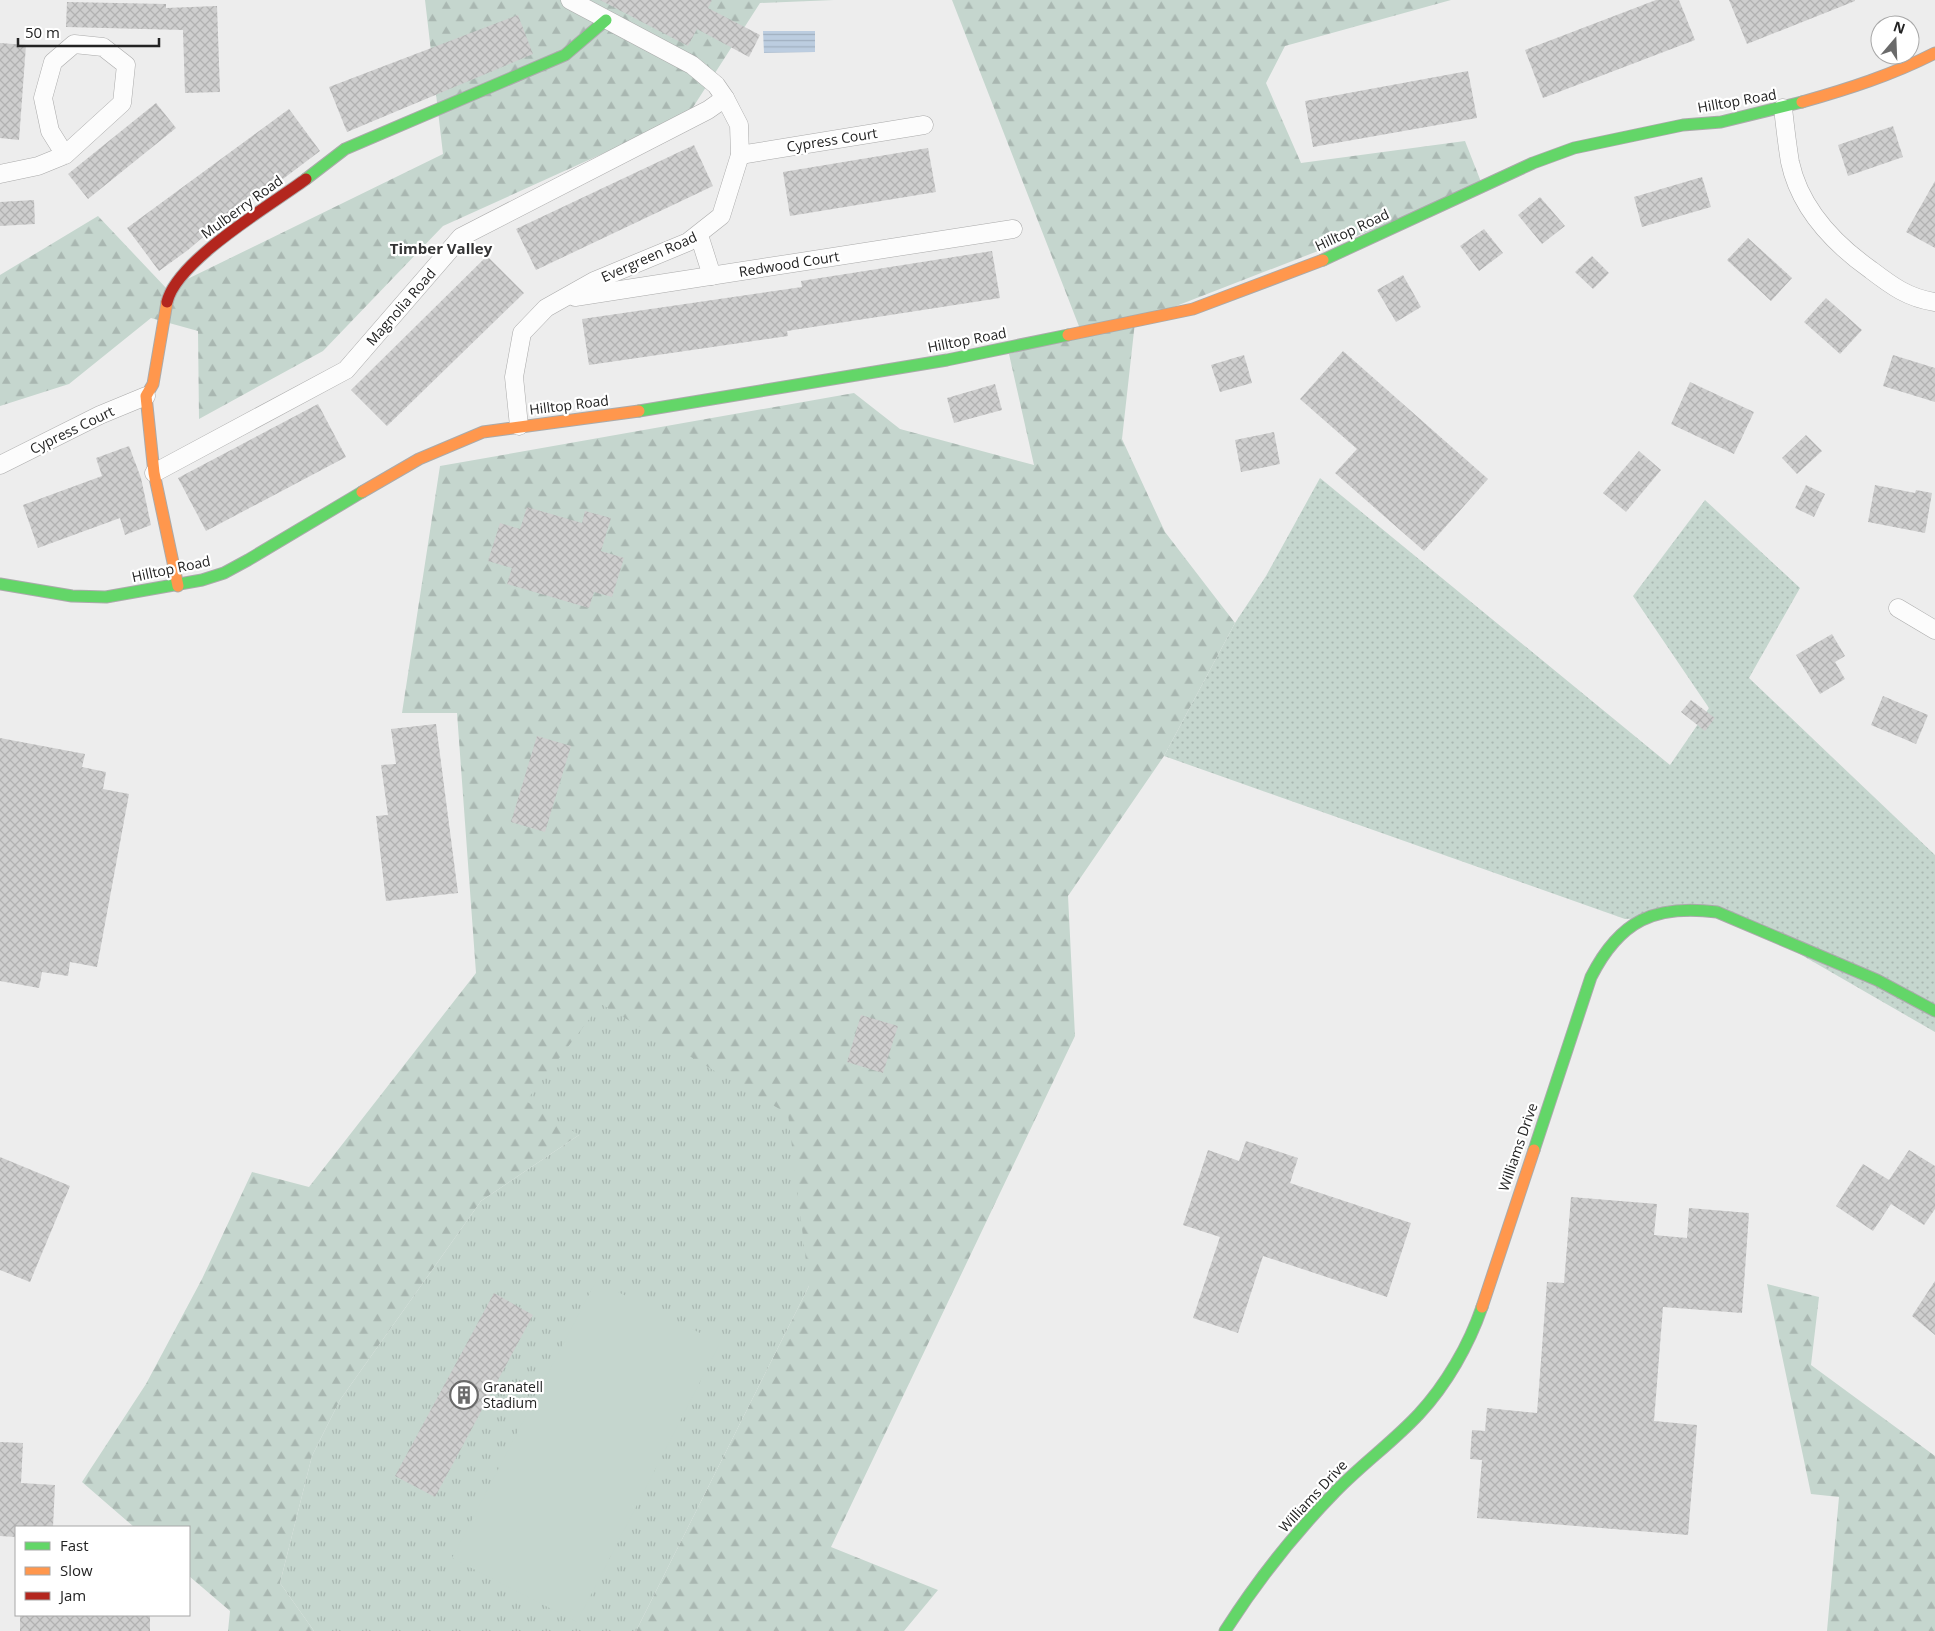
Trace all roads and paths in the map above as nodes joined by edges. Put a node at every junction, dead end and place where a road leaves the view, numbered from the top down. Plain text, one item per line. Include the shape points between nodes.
1 (570, 0) edge
2 (606, 20) junction
3 (1935, 53) edge
4 (725, 98) junction
5 (1783, 108) junction
6 (924, 125) dead end
7 (65, 154) junction
8 (740, 155) junction
9 (0, 174) edge
10 (1013, 229) dead end
11 (699, 235) junction
12 (712, 276) junction
13 (565, 299) junction
14 (1935, 302) edge
15 (146, 396) junction
16 (519, 426) junction
17 (0, 465) edge
18 (154, 473) junction
19 (0, 584) edge
20 (178, 586) junction
21 (1898, 608) dead end
22 (1935, 630) edge
23 (1935, 1011) edge
24 (1225, 1631) edge

1 - 2 street, Evergreen Road
2 - 4 street, Evergreen Road via 692,65 716,85
2 - 15 street, Mulberry Road via 565,55 345,149 207,251 169,293 153,384
3 - 5 street, Hilltop Road via 1865,84
4 - 8 street, Evergreen Road via 739,125
4 - 18 street, Magnolia Road via 708,110 462,237 346,370
5 - 14 street via 1790,163 1800,191 1829,236 1900,292
5 - 16 street, Hilltop Road via 1574,148 1533,163 1313,265 1193,309 947,360 629,413
6 - 8 street, Cypress Court
7 - 7 street via 122,103 126,66 104,47 74,44 52,62 43,98 50,131
7 - 9 street via 38,166
8 - 11 street, Evergreen Road via 721,216
10 - 12 street, Redwood Court
11 - 12 street
11 - 13 street, Evergreen Road via 594,281
12 - 13 street, Redwood Court
13 - 16 street, Evergreen Road via 546,308 522,334 514,376
15 - 17 street, Cypress Court
15 - 18 street, Mulberry Road
16 - 20 street, Hilltop Road via 483,432 442,448 224,573
18 - 20 street, Mulberry Road
19 - 20 street, Hilltop Road via 48,593 106,597
21 - 22 street
23 - 24 street, Williams Drive via 1877,980 1717,912 1692,908 1672,910 1643,919 1613,941 1591,977 1477,1321 1463,1352 1443,1385 1418,1414 1354,1473 1306,1524 1272,1564

